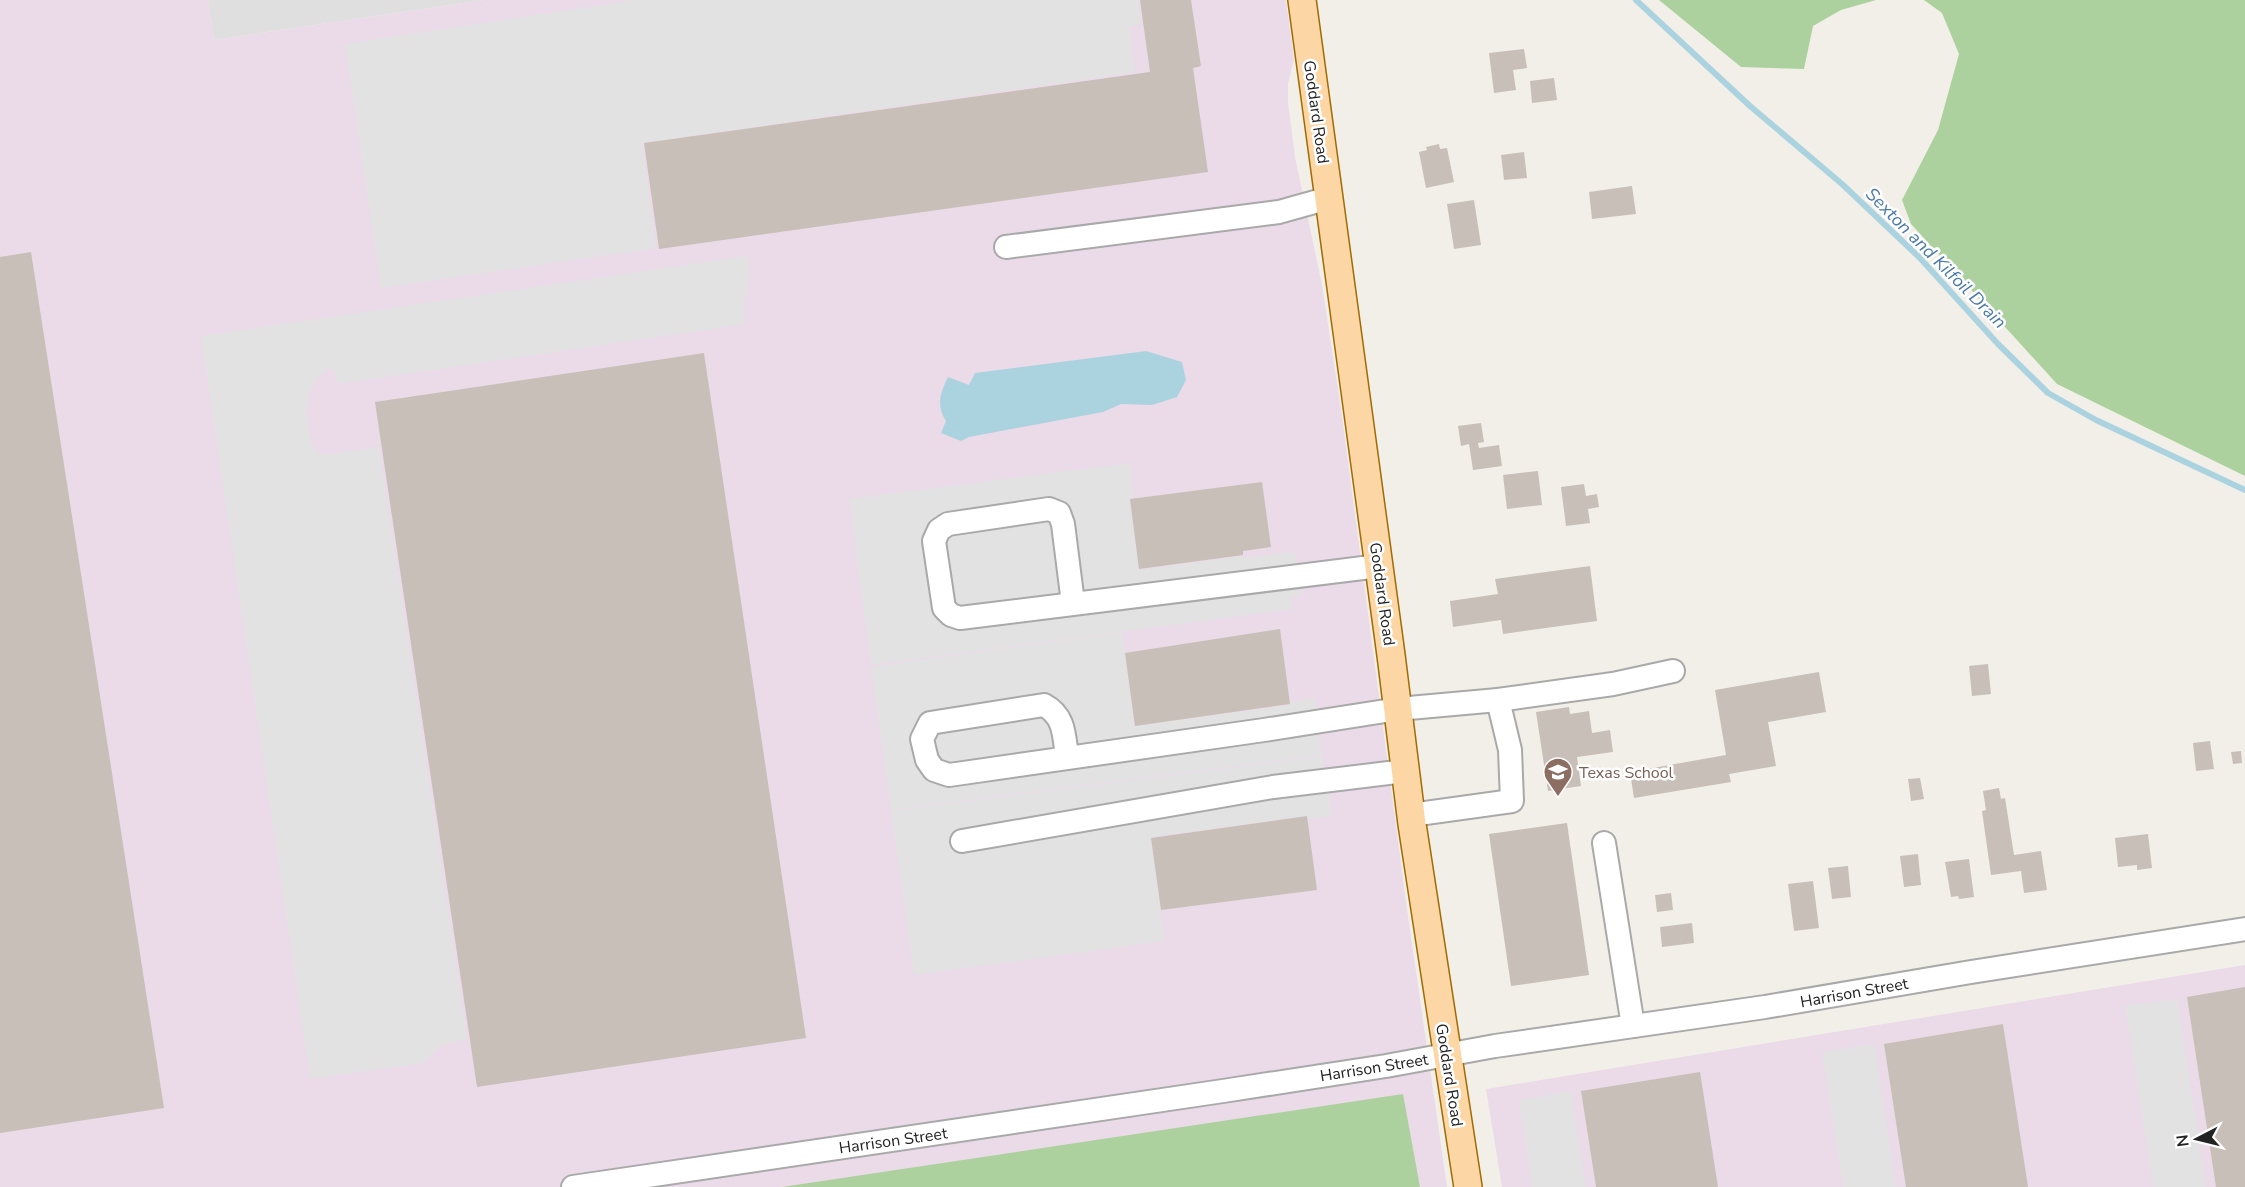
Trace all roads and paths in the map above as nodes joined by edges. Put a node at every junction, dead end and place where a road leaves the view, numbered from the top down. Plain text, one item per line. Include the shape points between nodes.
1 (1302, 0) edge
2 (1329, 198) junction
3 (1006, 247) dead end
4 (1379, 566) junction
5 (1073, 603) junction
6 (1673, 671) dead end
7 (1498, 700) junction
8 (1398, 709) junction
9 (1067, 757) junction
10 (1405, 771) junction
11 (1411, 815) junction
12 (962, 841) dead end
13 (1604, 843) dead end
14 (2245, 929) edge
15 (1633, 1026) junction
16 (1447, 1055) junction
17 (573, 1187) edge
18 (1468, 1187) edge

1 - 2 main road, Goddard Road
2 - 3 street via 1279,212
2 - 4 main road, Goddard Road
4 - 5 street
4 - 8 main road, Goddard Road
5 - 5 street via 960,618 951,615 944,608 934,541 939,530 948,524 971,520 1049,509 1059,513
6 - 7 street via 1613,684
7 - 8 street
7 - 11 street via 1510,750 1512,801
8 - 9 street
8 - 10 main road, Goddard Road
9 - 9 street via 949,775 934,770 922,739 930,723 1044,705 1055,711 1061,721
10 - 11 main road, Goddard Road
10 - 12 street via 1273,788
11 - 16 main road, Goddard Road
13 - 15 street
14 - 15 street, Harrison Street
15 - 16 street, Harrison Street
16 - 17 street, Harrison Street
16 - 18 main road, Goddard Road

